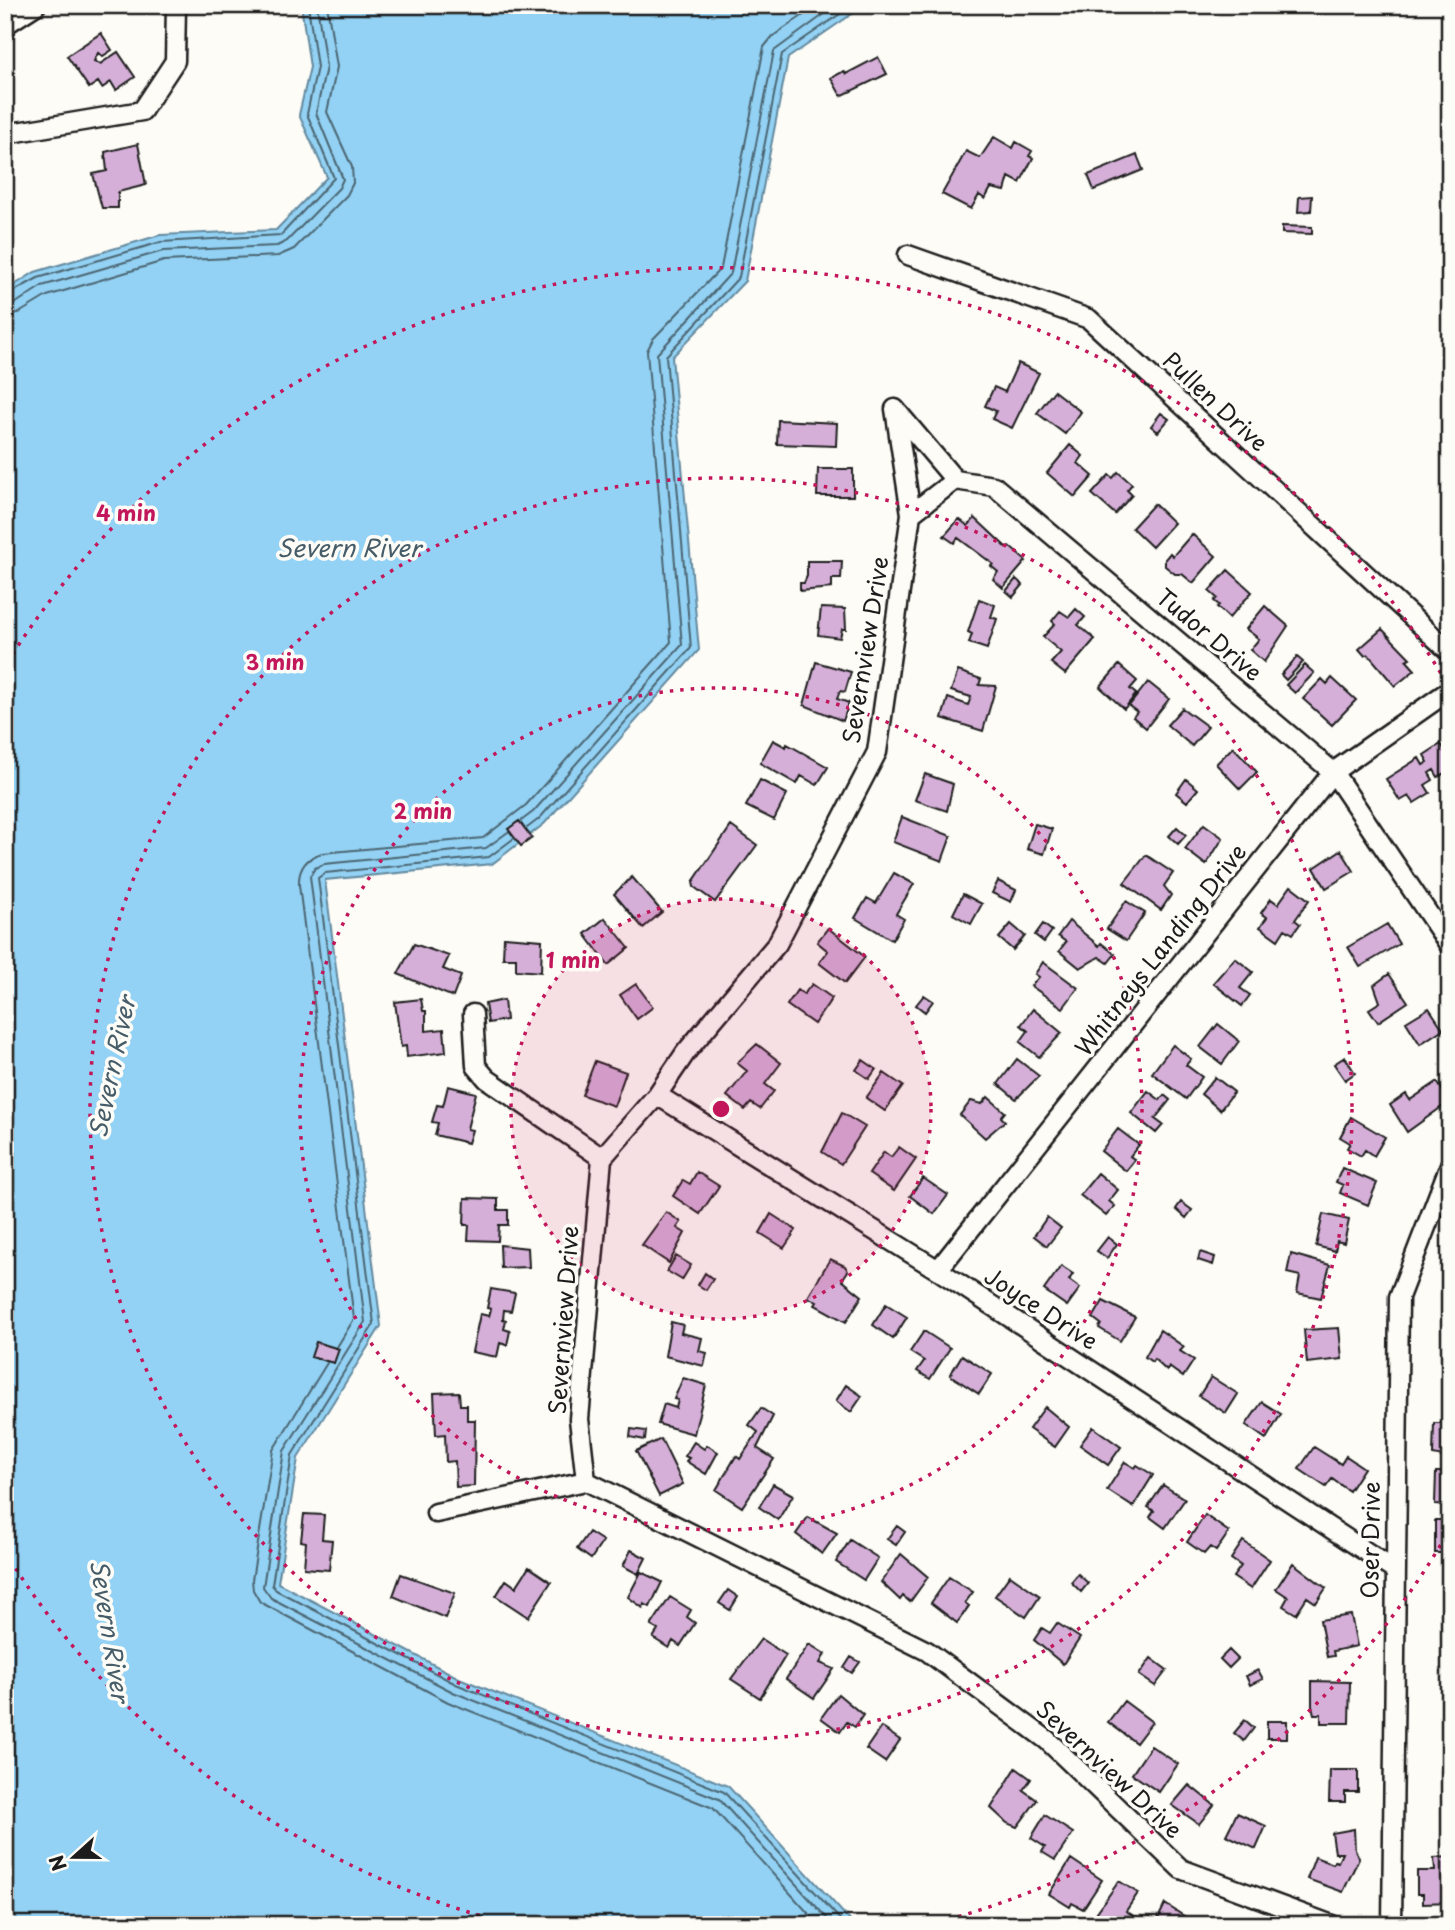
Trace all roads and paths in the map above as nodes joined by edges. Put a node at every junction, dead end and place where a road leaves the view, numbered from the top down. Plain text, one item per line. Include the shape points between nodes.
1 (36, 5) edge
2 (176, 5) edge
3 (5, 25) edge
4 (5, 134) edge
5 (908, 255) dead end
6 (955, 480) junction
7 (911, 514) junction
8 (1450, 652) edge
9 (1450, 690) edge
10 (1333, 772) junction
11 (1450, 946) edge
12 (473, 1014) dead end
13 (657, 1096) junction
14 (602, 1158) junction
15 (1450, 1164) edge
16 (938, 1270) junction
17 (586, 1481) junction
18 (436, 1513) dead end
19 (1394, 1570) junction
20 (1332, 1925) edge
21 (1392, 1925) edge

1 - 3 street
2 - 4 street via 175,61 142,111
5 - 8 street, Pullen Drive via 1089,319
6 - 7 street
6 - 7 street, Severnview Drive via 895,409
6 - 10 street, Tudor Drive via 994,486
7 - 13 street, Severnview Drive via 877,752 777,944 686,1052
9 - 10 street, Whitneys Landing Drive
10 - 11 street, Tudor Drive
10 - 16 street, Whitneys Landing Drive
12 - 14 street via 477,1066 486,1079
13 - 14 street, Severnview Drive
13 - 16 street, Joyce Drive
14 - 17 street, Severnview Drive via 579,1419
15 - 19 street, Oser Drive via 1399,1297
16 - 19 street, Joyce Drive
17 - 18 street
17 - 20 street, Severnview Drive via 927,1651 1047,1740 1181,1869
19 - 21 street, Oser Drive

